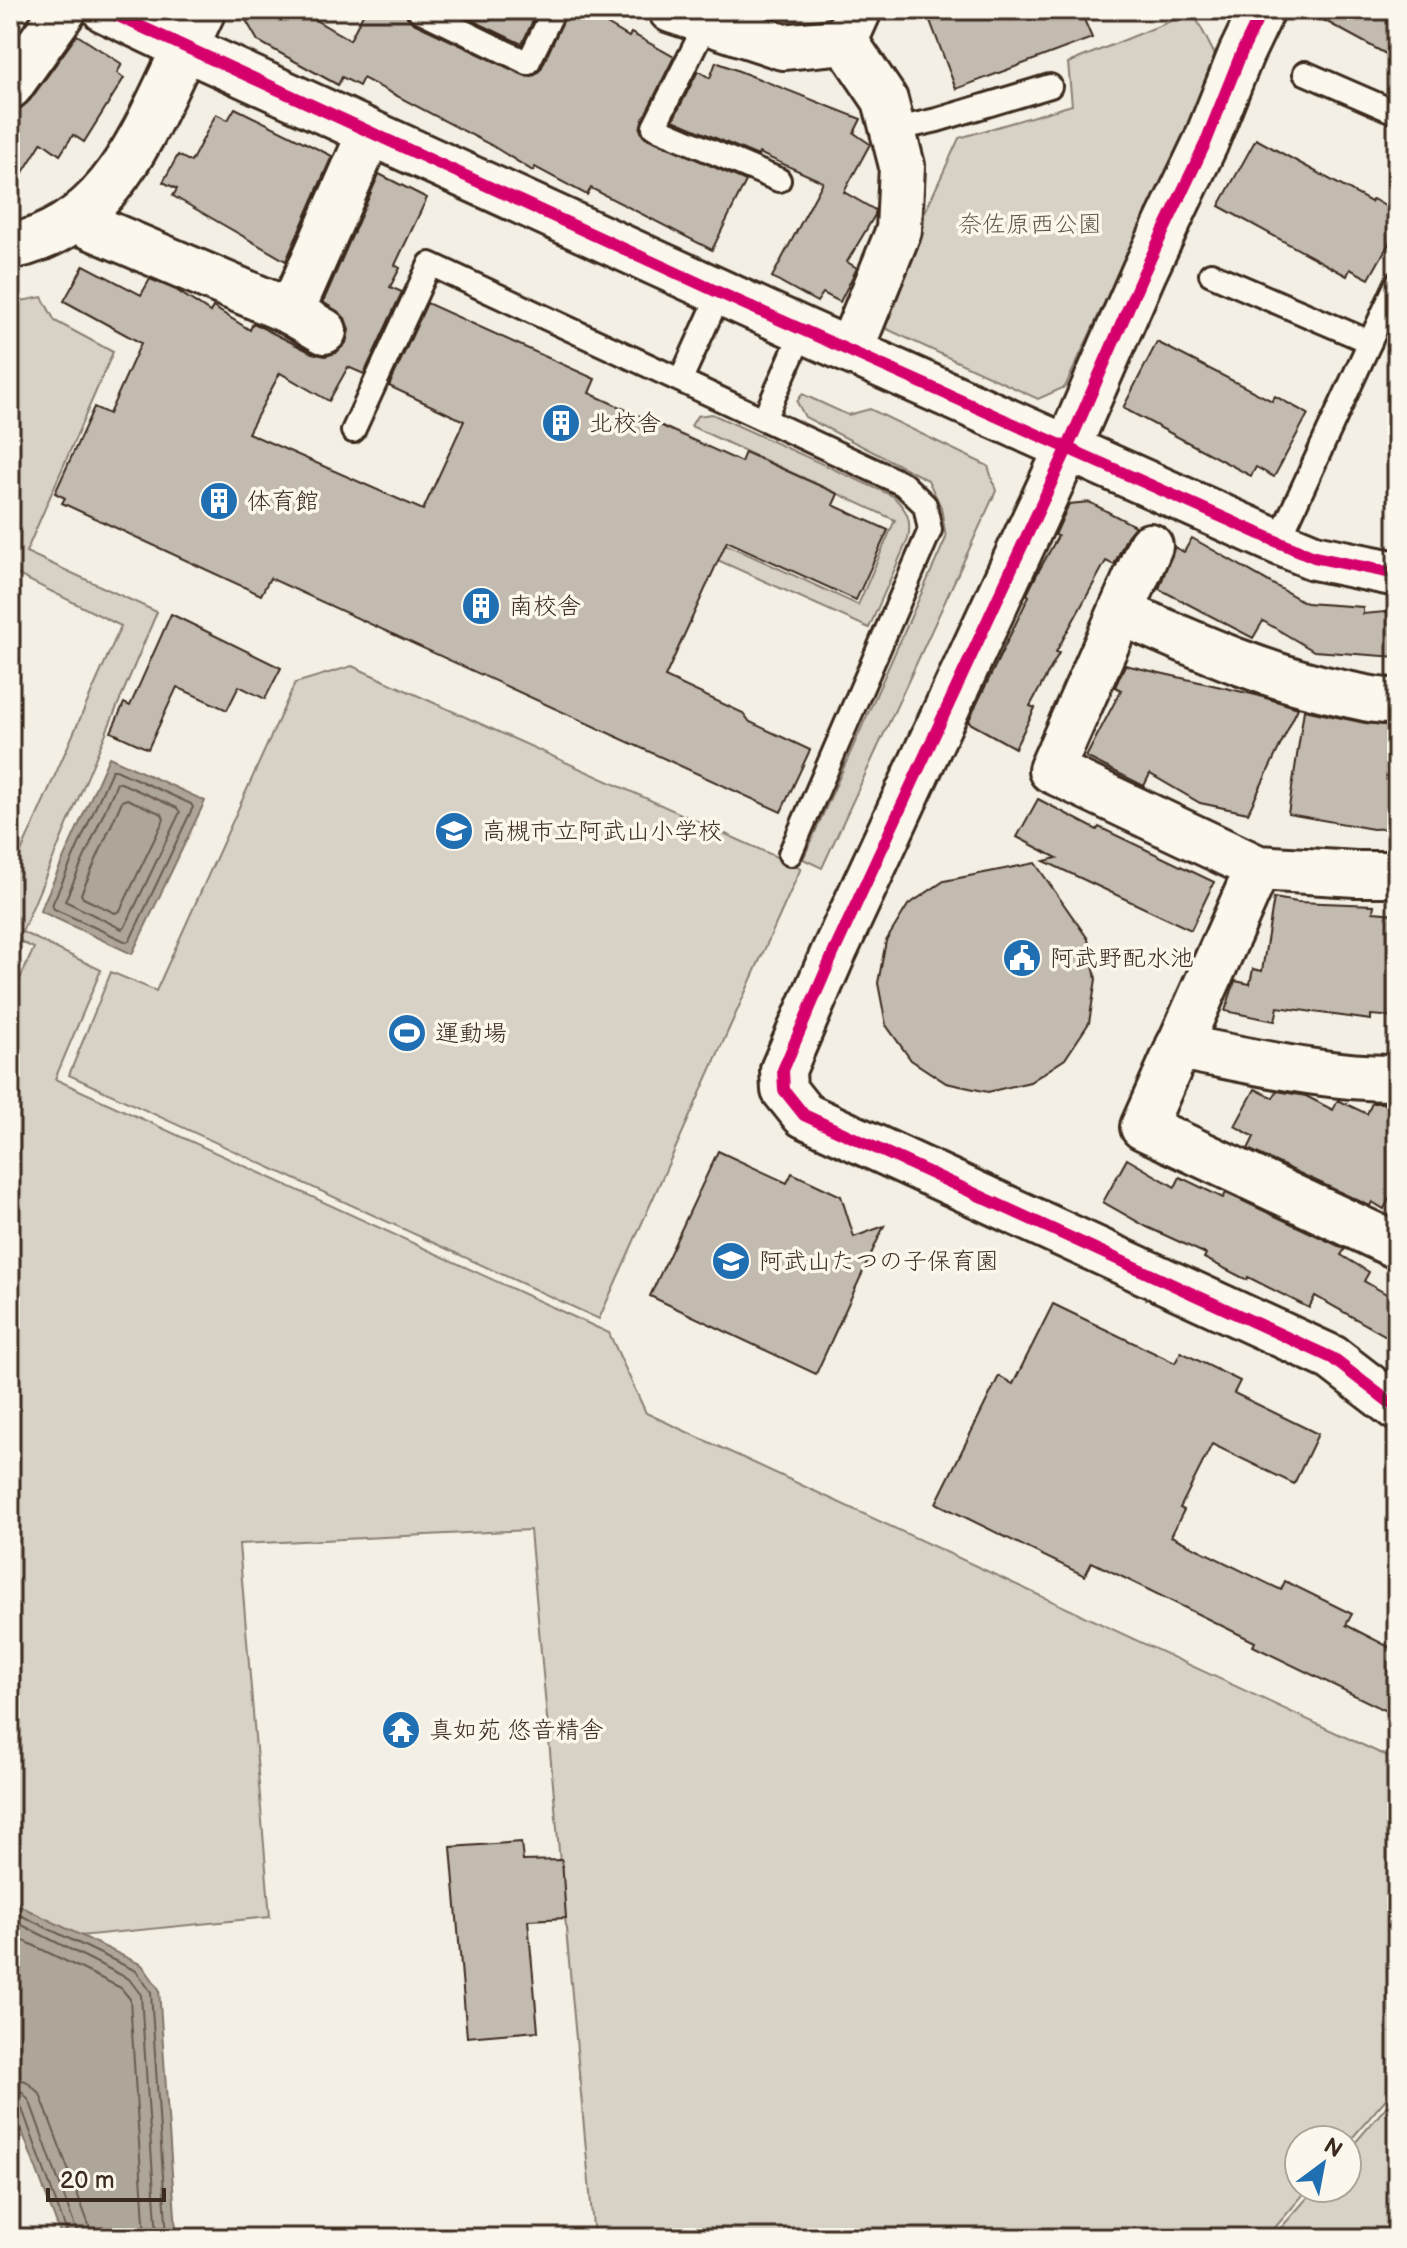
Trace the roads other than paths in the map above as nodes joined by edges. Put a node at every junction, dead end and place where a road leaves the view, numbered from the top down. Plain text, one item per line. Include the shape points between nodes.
1 (64, 10) edge
2 (105, 10) edge
3 (419, 10) edge
4 (554, 10) edge
5 (1262, 10) edge
6 (689, 16) edge
7 (852, 25) edge
8 (194, 29) edge
9 (1305, 73) dead end
10 (10, 86) edge
11 (1050, 86) dead end
12 (1397, 113) edge
13 (893, 130) junction
14 (370, 133) junction
15 (779, 180) dead end
16 (75, 220) junction
17 (10, 247) edge
18 (1211, 274) dead end
19 (1397, 283) edge
20 (720, 293) junction
21 (803, 330) junction
22 (1370, 342) junction
23 (850, 351) junction
24 (681, 379) junction
25 (764, 419) junction
26 (353, 431) dead end
27 (1067, 449) junction
28 (1278, 542) junction
29 (1150, 546) dead end
30 (1397, 574) edge
31 (1122, 613) junction
32 (1397, 701) edge
33 (790, 854) dead end
34 (1258, 868) junction
35 (1397, 874) edge
36 (1178, 1047) junction
37 (1397, 1078) edge
38 (1397, 1246) edge
39 (1397, 1408) edge

1 - 10 street
2 - 8 street
3 - 4 lane via 528,63
5 - 27 street
6 - 7 street via 783,47
6 - 15 lane via 654,127
7 - 13 street
8 - 14 street
8 - 16 street via 117,179
9 - 12 lane
11 - 13 lane
13 - 23 street via 902,166 899,230
14 - 16 street via 308,321
14 - 20 street
16 - 17 street
18 - 22 lane
19 - 22 lane
20 - 21 street
20 - 24 lane
21 - 23 street
21 - 25 lane
22 - 28 lane
23 - 27 street
24 - 25 lane
24 - 26 lane via 430,264
25 - 33 lane via 903,484 925,505 930,530
27 - 28 street
27 - 39 street via 827,969 783,1070 784,1090 804,1115 1332,1358
28 - 30 street via 1314,557
29 - 31 street
31 - 32 street via 1251,668 1314,687
31 - 34 street via 1051,770
34 - 35 street
34 - 36 street
36 - 37 street
36 - 38 street via 1143,1127

